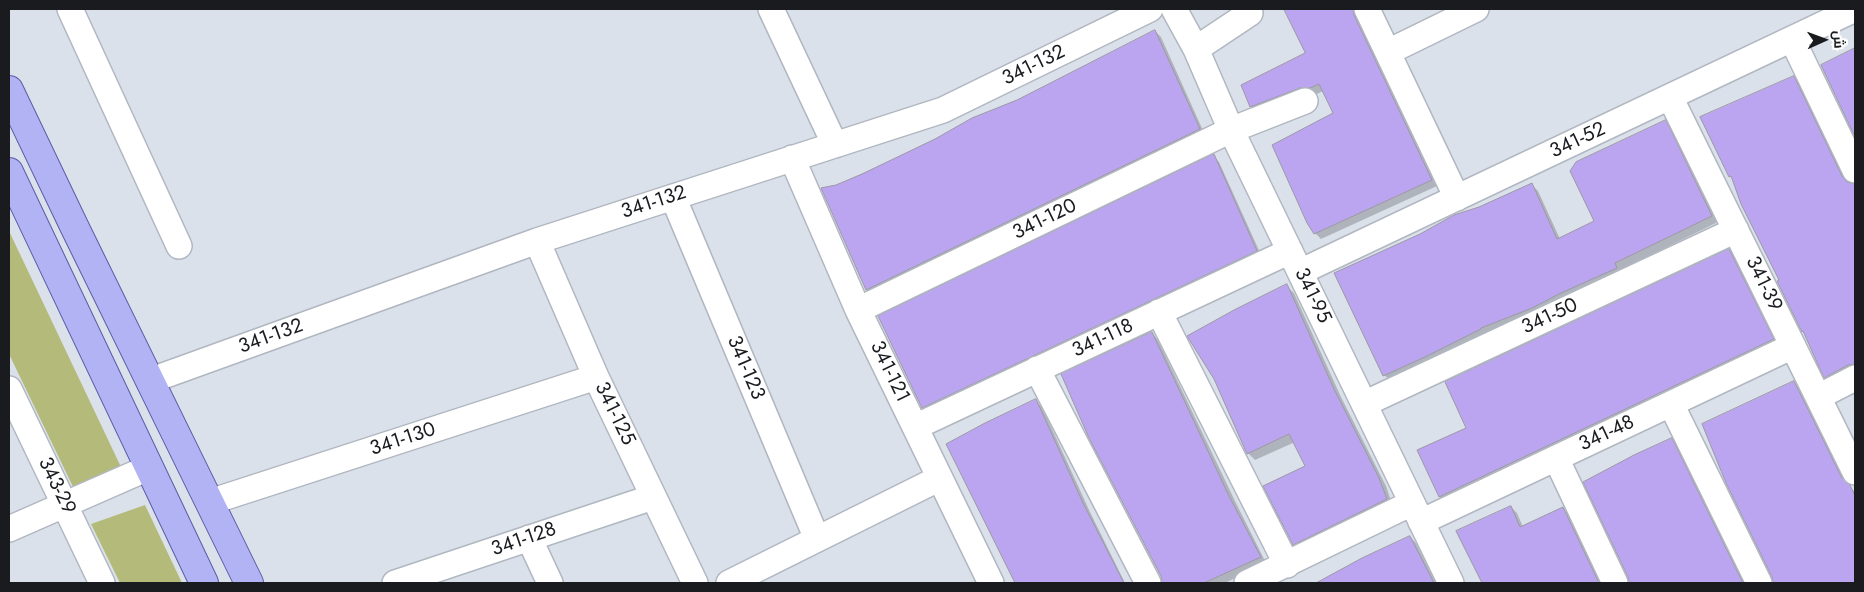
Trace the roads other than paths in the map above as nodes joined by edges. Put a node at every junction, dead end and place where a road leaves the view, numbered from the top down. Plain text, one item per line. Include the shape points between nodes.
1 (70, 9) edge
2 (771, 9) edge
3 (1150, 9) edge
4 (1174, 9) edge
5 (1367, 9) edge
6 (1476, 9) edge
7 (1855, 9) edge
8 (1250, 14) dead end
9 (1792, 39) junction
10 (1196, 50) junction
11 (1388, 52) junction
12 (9, 90) edge
13 (1670, 97) junction
14 (1305, 101) dead end
15 (1232, 130) junction
16 (835, 145) junction
17 (792, 158) junction
18 (1855, 170) edge
19 (9, 172) edge
20 (673, 197) junction
21 (1457, 198) junction
22 (1736, 230) junction
23 (537, 241) junction
24 (179, 246) dead end
25 (1295, 262) junction
26 (858, 310) junction
27 (1159, 312) junction
28 (1793, 346) junction
29 (1037, 369) junction
30 (596, 377) junction
31 (1855, 378) edge
32 (149, 381) junction
33 (9, 389) edge
34 (1818, 397) junction
35 (1364, 404) junction
36 (1671, 404) junction
37 (916, 427) junction
38 (1556, 458) junction
39 (148, 468) junction
40 (1855, 472) edge
41 (940, 478) junction
42 (654, 497) junction
43 (210, 502) junction
44 (64, 504) junction
45 (1417, 512) junction
46 (9, 529) edge
47 (529, 538) junction
48 (817, 539) junction
49 (1287, 564) junction
50 (102, 583) edge
51 (204, 583) edge
52 (249, 583) edge
53 (397, 583) edge
54 (550, 583) edge
55 (695, 583) edge
56 (728, 583) edge
57 (991, 583) edge
58 (1148, 583) edge
59 (1247, 583) edge
60 (1451, 583) edge
61 (1615, 583) edge
62 (1759, 583) edge

1 - 24 street
2 - 16 street
3 - 16 street, 341-132 via 943,110
4 - 10 street, 341-95
5 - 11 street
6 - 11 street
7 - 9 street, 341-52
8 - 10 street
9 - 13 street, 341-52
9 - 18 street
10 - 15 street, 341-95
11 - 21 street
12 - 32 main road
13 - 21 street, 341-52
13 - 22 street, 341-39
14 - 15 street, 341-120
15 - 25 street, 341-95
15 - 26 street, 341-120
16 - 17 street, 341-132
17 - 20 street, 341-132
17 - 26 street, 341-121
19 - 39 main road
20 - 23 street, 341-132
20 - 48 street, 341-123
21 - 25 street, 341-52
22 - 28 street, 341-39
22 - 35 street, 341-50
23 - 30 street, 341-125
23 - 32 street, 341-132
25 - 27 street, 341-118
25 - 35 street, 341-95
26 - 37 street, 341-121
27 - 29 street, 341-118
27 - 49 street
28 - 34 street, 341-39
28 - 36 street, 341-48
29 - 37 street, 341-118
29 - 58 street
30 - 42 street, 341-125
30 - 43 street, 341-130
31 - 34 street
32 - 43 main road
33 - 44 street, 343-29
34 - 40 street, 341-39
35 - 45 street, 341-95
36 - 38 street, 341-48
36 - 62 street
37 - 41 street, 341-121
38 - 45 street, 341-48
38 - 61 street
39 - 44 street
39 - 51 main road
41 - 48 street
41 - 57 street, 341-121
42 - 47 street, 341-128
42 - 55 street, 341-125
43 - 52 main road
44 - 46 street
44 - 50 street, 343-29
45 - 49 street, 341-48
45 - 60 street, 341-95
47 - 53 street, 341-128
47 - 54 street
48 - 56 street
49 - 59 street, 341-48

